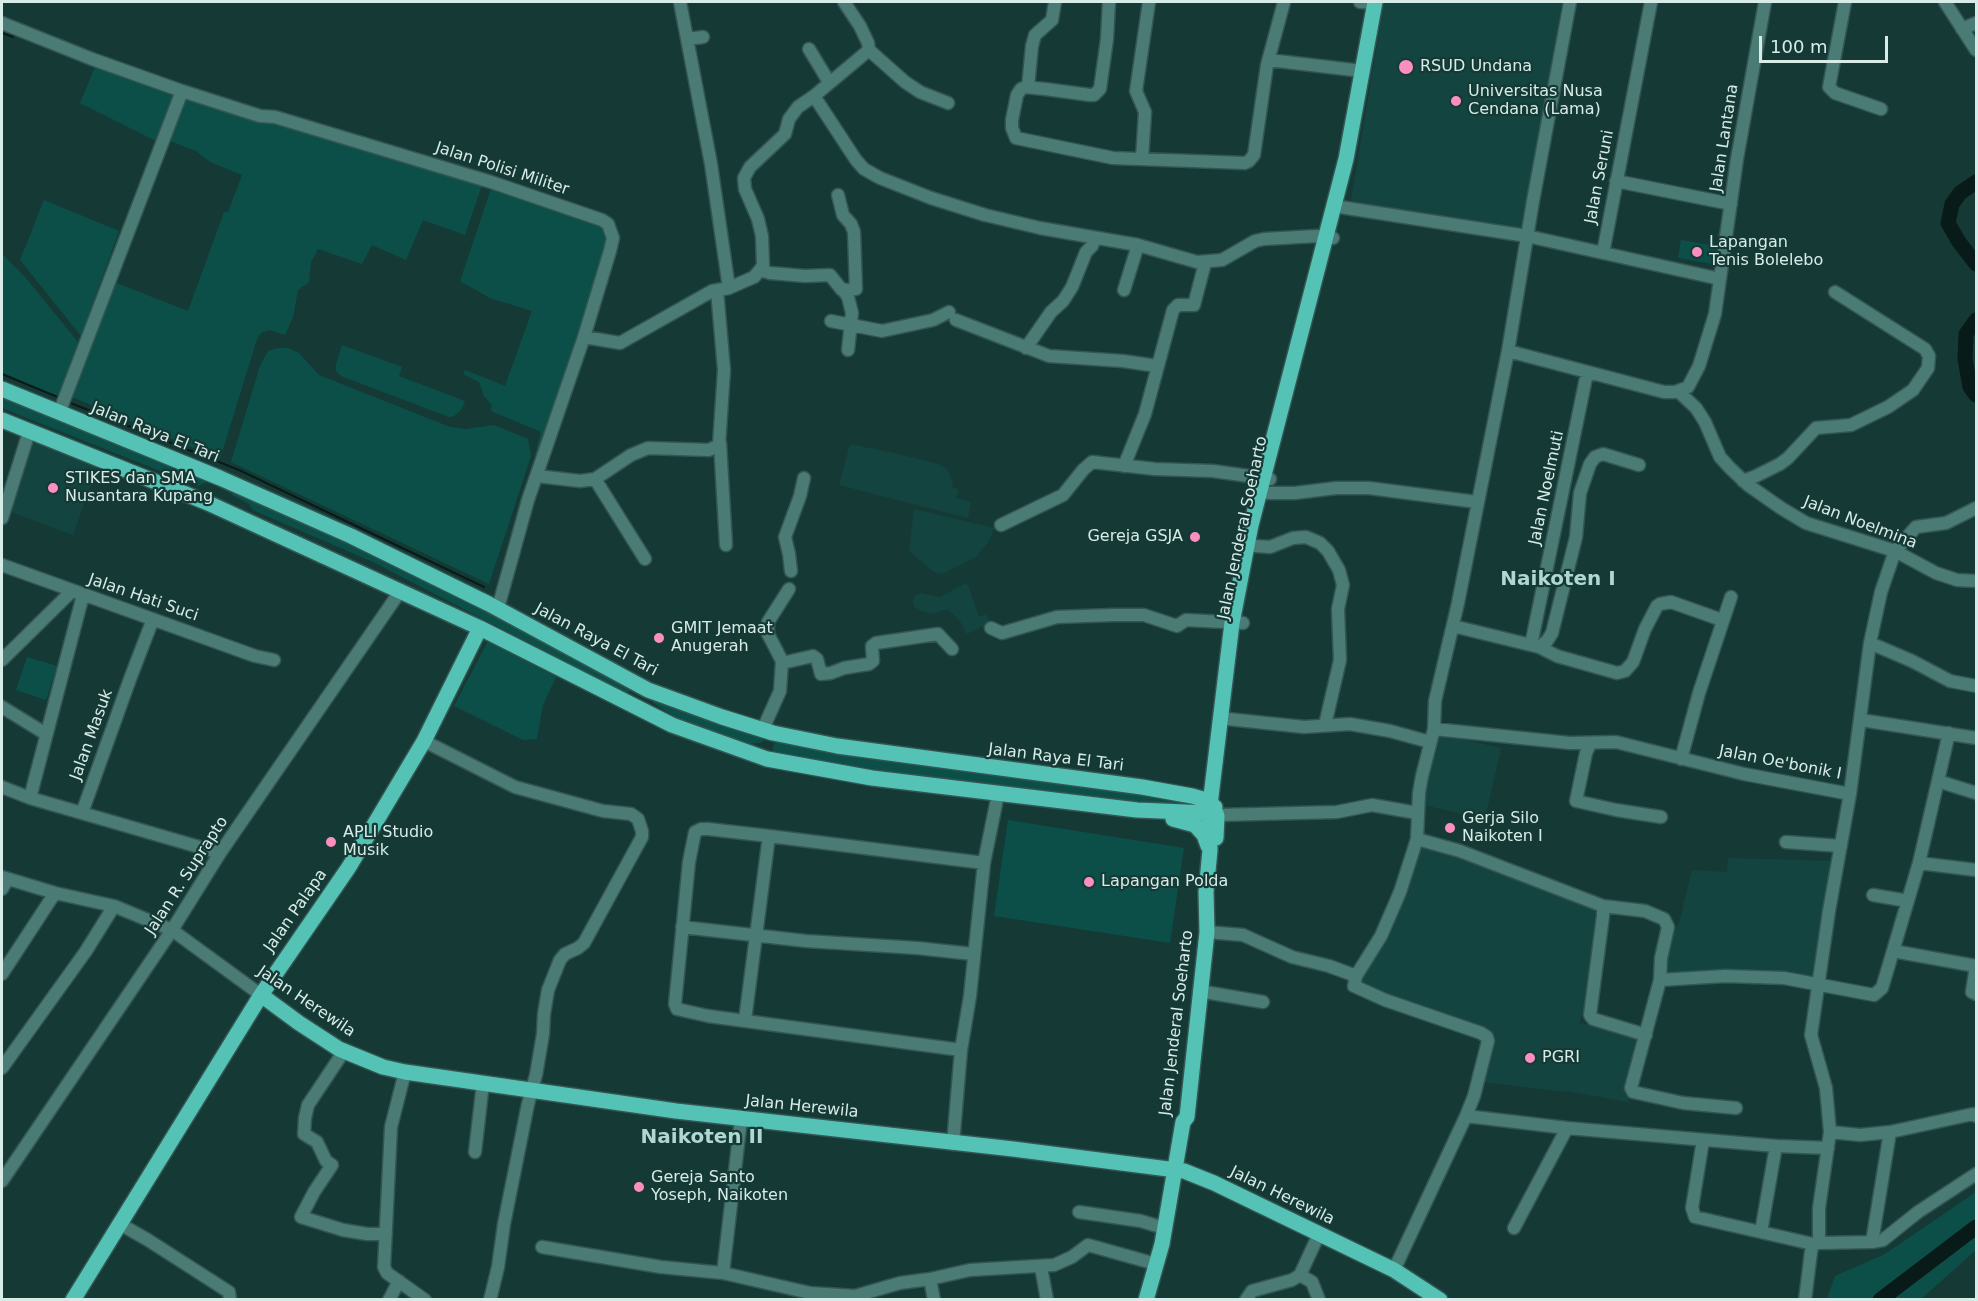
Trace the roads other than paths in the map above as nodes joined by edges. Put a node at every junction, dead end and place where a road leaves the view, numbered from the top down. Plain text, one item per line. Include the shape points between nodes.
1 (680, 2) edge
2 (844, 2) edge
3 (1055, 2) edge
4 (1109, 2) edge
5 (1149, 2) edge
6 (1284, 2) edge
7 (1370, 2) edge
8 (1570, 2) edge
9 (1651, 2) edge
10 (1765, 2) edge
11 (1845, 2) edge
12 (1945, 2) edge
13 (2, 23) edge
14 (1977, 23) edge
15 (1962, 29) junction
16 (703, 37) dead end
17 (688, 39) junction
18 (808, 50) dead end
19 (869, 50) junction
20 (1977, 50) edge
21 (1269, 60) junction
22 (1362, 71) junction
23 (829, 82) junction
24 (1028, 87) junction
25 (182, 91) junction
26 (814, 96) junction
27 (948, 103) dead end
28 (1881, 109) dead end
29 (1346, 154) junction
30 (1143, 159) junction
31 (1616, 181) junction
32 (838, 195) dead end
33 (1731, 204) junction
34 (1340, 207) junction
35 (1527, 236) junction
36 (1095, 237) junction
37 (1329, 237) junction
38 (1138, 245) junction
39 (1603, 254) junction
40 (1205, 263) junction
41 (760, 270) junction
42 (1720, 279) junction
43 (723, 289) junction
44 (1124, 290) dead end
45 (844, 291) junction
46 (1835, 292) dead end
47 (831, 321) dead end
48 (854, 325) junction
49 (584, 337) junction
50 (1026, 348) junction
51 (848, 350) dead end
52 (1508, 351) junction
53 (1157, 366) junction
54 (1587, 373) junction
55 (2, 389) edge
56 (1678, 391) junction
57 (62, 405) junction
58 (2, 420) edge
59 (29, 432) junction
60 (720, 443) junction
61 (1570, 459) junction
62 (1590, 464) junction
63 (1639, 465) dead end
64 (1124, 466) junction
65 (537, 477) junction
66 (220, 478) junction
67 (804, 478) dead end
68 (595, 479) junction
69 (1743, 481) junction
70 (1265, 485) junction
71 (1477, 502) junction
72 (208, 503) junction
73 (1977, 508) edge
74 (2, 518) edge
75 (1001, 525) dead end
76 (1555, 533) junction
77 (1576, 537) junction
78 (726, 545) dead end
79 (1255, 546) junction
80 (1895, 551) junction
81 (645, 559) dead end
82 (2, 566) edge
83 (790, 571) dead end
84 (1977, 581) edge
85 (789, 589) dead end
86 (1543, 589) junction
87 (401, 590) junction
88 (78, 593) junction
89 (1562, 593) junction
90 (1731, 597) dead end
91 (498, 608) junction
92 (153, 619) junction
93 (1722, 620) junction
94 (1238, 623) junction
95 (1453, 626) junction
96 (480, 628) junction
97 (991, 628) dead end
98 (1870, 643) junction
99 (1535, 646) junction
100 (952, 649) dead end
101 (2, 660) edge
102 (274, 660) dead end
103 (782, 663) junction
104 (1977, 686) edge
105 (648, 690) junction
106 (2, 707) edge
107 (639, 709) junction
108 (1228, 719) junction
109 (1861, 720) junction
110 (1325, 725) junction
111 (1434, 729) junction
112 (768, 731) junction
113 (1949, 733) junction
114 (46, 734) junction
115 (1977, 738) edge
116 (424, 741) junction
117 (1430, 742) junction
118 (1590, 744) junction
119 (766, 759) junction
120 (1681, 759) junction
121 (1217, 782) junction
122 (1938, 782) junction
123 (2, 787) edge
124 (1143, 787) junction
125 (1977, 793) edge
126 (998, 794) junction
127 (1850, 794) junction
128 (30, 798) junction
129 (1137, 810) junction
130 (1213, 810) junction
131 (82, 813) junction
132 (1417, 813) junction
133 (1661, 817) dead end
134 (769, 836) junction
135 (1417, 838) junction
136 (1786, 842) dead end
137 (1213, 846) junction
138 (1841, 846) junction
139 (220, 853) junction
140 (984, 863) junction
141 (1919, 863) junction
142 (1977, 870) edge
143 (4, 882) edge
144 (55, 892) junction
145 (1873, 895) dead end
146 (1908, 901) junction
147 (114, 906) junction
148 (1603, 906) junction
149 (682, 927) junction
150 (172, 930) junction
151 (1207, 932) junction
152 (757, 935) junction
153 (1893, 951) junction
154 (973, 954) junction
155 (1976, 966) edge
156 (2, 974) edge
157 (1356, 976) junction
158 (1660, 980) junction
159 (1820, 984) junction
160 (1199, 991) junction
161 (1977, 994) edge
162 (261, 995) junction
163 (1263, 1002) dead end
164 (745, 1020) junction
165 (1646, 1035) junction
166 (961, 1050) junction
167 (347, 1052) junction
168 (2, 1068) edge
169 (405, 1072) junction
170 (483, 1083) junction
171 (531, 1090) junction
172 (1736, 1108) dead end
173 (1466, 1116) junction
174 (1977, 1116) edge
175 (741, 1119) junction
176 (1567, 1128) junction
177 (1830, 1132) junction
178 (1890, 1132) junction
179 (1703, 1140) junction
180 (953, 1144) junction
181 (1776, 1146) junction
182 (1828, 1148) junction
183 (476, 1152) dead end
184 (1180, 1171) junction
185 (1977, 1174) edge
186 (2, 1179) edge
187 (1079, 1212) dead end
188 (120, 1224) junction
189 (1514, 1228) dead end
190 (1761, 1232) junction
191 (386, 1234) junction
192 (1319, 1234) junction
193 (1163, 1236) junction
194 (1872, 1242) junction
195 (1816, 1244) junction
196 (542, 1247) dead end
197 (1156, 1264) junction
198 (1041, 1267) junction
199 (1394, 1270) junction
200 (723, 1273) junction
201 (1300, 1275) junction
202 (930, 1279) junction
203 (399, 1281) junction
204 (72, 1299) edge
205 (230, 1299) edge
206 (389, 1299) edge
207 (426, 1299) edge
208 (490, 1299) edge
209 (934, 1299) edge
210 (1047, 1299) edge
211 (1146, 1299) edge
212 (1246, 1299) edge
213 (1319, 1299) edge
214 (1440, 1299) edge
215 (1805, 1299) edge

1 - 17 street
2 - 19 street via 860,26
3 - 24 street via 1052,20 1035,35
4 - 24 street via 1098,92 1090,95
5 - 30 street via 1136,91 1145,112
6 - 21 street
7 - 22 main road, Jalan Jenderal Soeharto
8 - 35 street
9 - 31 street, Jalan Seruni
10 - 33 street, Jalan Lantana
11 - 28 street via 1829,87 1834,93
12 - 15 street
13 - 25 street, Jalan Polisi Militer
14 - 15 street
15 - 20 street
16 - 17 street
17 - 43 street via 711,164
18 - 23 street
19 - 23 street
19 - 27 street via 905,82
21 - 22 street
21 - 30 street via 1254,155 1249,161
22 - 29 main road, Jalan Jenderal Soeharto
23 - 26 street
24 - 30 street via 1017,95 1012,128 1016,138 1113,158
25 - 49 street, Jalan Polisi Militer via 491,182 602,220 613,238
25 - 57 street
26 - 36 street via 860,166 880,178 984,215
26 - 41 street via 798,106 785,134 750,166 744,178 762,236
29 - 34 main road, Jalan Jenderal Soeharto via 1349,160
29 - 37 main road, Jalan Jenderal Soeharto
31 - 33 street
31 - 39 street, Jalan Seruni
32 - 45 street via 843,215 854,232 856,289
33 - 42 street, Jalan Lantana
34 - 35 street
34 - 37 main road, Jalan Jenderal Soeharto
35 - 39 street
35 - 52 street
36 - 38 street
36 - 50 street via 1072,287
37 - 40 street via 1255,241 1230,257
37 - 70 main road, Jalan Jenderal Soeharto
38 - 40 street
38 - 44 street
39 - 42 street
40 - 53 street via 1194,305 1178,305 1173,310
41 - 43 street via 754,277
41 - 45 street via 830,274
42 - 56 street, Jalan Lantana via 1699,366 1688,387
43 - 49 street via 620,343
43 - 60 street
45 - 48 street
46 - 69 street via 1925,349 1928,368 1913,390 1888,407 1851,425 1816,428 1780,464
47 - 48 street
48 - 50 street via 882,331 952,316
48 - 51 street
49 - 65 street, Jalan Polisi Militer
50 - 53 street via 1049,356
52 - 54 street
52 - 71 street
53 - 64 street via 1143,422
54 - 56 street via 1664,392
54 - 61 street, Jalan Noelmuti
55 - 57 main road, Jalan Raya El Tari
56 - 69 street, Jalan Noelmina via 1696,408 1720,456
57 - 66 main road, Jalan Raya El Tari
58 - 59 main road
59 - 72 main road
59 - 74 street
60 - 68 street via 709,450 648,448
60 - 78 street
61 - 62 street
61 - 76 street, Jalan Noelmuti
62 - 63 street via 1603,454
62 - 77 street via 1580,493
64 - 70 street via 1212,471
64 - 75 street via 1092,462 1063,495
65 - 68 street
65 - 91 street, Jalan Polisi Militer
66 - 72 main road
66 - 91 main road, Jalan Raya El Tari
67 - 83 street via 785,537
68 - 81 street
69 - 80 street, Jalan Noelmina via 1806,523
70 - 71 street via 1295,494 1369,488
70 - 79 main road, Jalan Jenderal Soeharto
70 - 94 main road, Jalan Jenderal Soeharto via 1251,525
71 - 95 street
72 - 87 main road
73 - 80 street, Jalan Oe'bonik I via 1946,524 1916,527
76 - 77 street
76 - 86 street, Jalan Noelmuti
77 - 89 street
79 - 94 main road, Jalan Jenderal Soeharto
79 - 110 street via 1270,547 1306,537 1328,551 1339,570 1343,585 1338,609 1340,660
80 - 84 street, Jalan Noelmina via 1936,573
80 - 98 street, Jalan Oe'bonik I
82 - 88 street, Jalan Hati Suci
85 - 103 street via 768,622 768,634
86 - 89 street
86 - 99 street, Jalan Noelmuti
87 - 96 main road
87 - 139 street, Jalan R. Suprapto
88 - 92 street, Jalan Hati Suci
88 - 101 street
88 - 114 street
89 - 99 street via 1552,633 1547,641
90 - 93 street
91 - 105 main road, Jalan Raya El Tari
92 - 102 street, Jalan Hati Suci
92 - 131 street, Jalan Masuk
93 - 99 street via 1671,603 1660,604 1645,629 1633,662 1617,673
93 - 120 street
94 - 97 street via 1186,620 1177,626 1144,615 1113,615 1057,617 1002,633
94 - 108 main road, Jalan Jenderal Soeharto
94 - 121 main road, Jalan Jenderal Soeharto
95 - 99 street
95 - 111 street via 1435,701
96 - 107 main road
96 - 116 main road, Jalan Palapa
98 - 104 street via 1950,681
98 - 109 street, Jalan Oe'bonik I
100 - 103 street via 938,634 876,643 869,664 831,673 821,674 813,656
103 - 112 street via 780,691
105 - 107 main road
105 - 112 main road, Jalan Raya El Tari
106 - 114 street
107 - 119 main road via 705,739
108 - 110 street via 1289,726
108 - 121 main road, Jalan Jenderal Soeharto
109 - 113 street
109 - 127 street, Jalan Oe'bonik I
110 - 117 street via 1369,727
111 - 117 street
111 - 118 street, Jalan Oe'bonik I
112 - 119 main road
112 - 124 main road, Jalan Raya El Tari via 848,748
113 - 115 street
113 - 122 street
114 - 128 street
116 - 162 main road, Jalan Palapa via 349,867
116 - 171 street via 515,787 603,811 631,814 642,827 642,837 584,943 565,954 557,967 546,1000
117 - 132 street
118 - 120 street, Jalan Oe'bonik I via 1616,742
118 - 133 street via 1576,801
119 - 126 main road
120 - 127 street, Jalan Oe'bonik I
121 - 124 main road via 1192,788
121 - 130 main road, Jalan Jenderal Soeharto
122 - 125 street
122 - 141 street
123 - 128 street
124 - 130 main road, Jalan Raya El Tari
126 - 129 main road
126 - 140 street
127 - 138 street
128 - 131 street
129 - 130 main road
129 - 137 main road via 1191,823
130 - 132 street via 1337,812 1372,805
130 - 137 main road, Jalan Jenderal Soeharto
131 - 139 street
132 - 135 street
134 - 140 street
134 - 149 street via 708,829 695,832
134 - 152 street
135 - 148 street
135 - 157 street via 1389,918
136 - 138 street
137 - 151 main road, Jalan Jenderal Soeharto
138 - 159 street
139 - 150 street, Jalan R. Suprapto
140 - 154 street
141 - 142 street
141 - 146 street
143 - 144 street, Jalan Herewila
144 - 147 street, Jalan Herewila
144 - 156 street
145 - 146 street
146 - 153 street
147 - 150 street, Jalan Herewila
147 - 168 street
148 - 158 street via 1645,911 1664,919 1668,927
148 - 165 street via 1590,1016
149 - 152 street
149 - 164 street via 675,1006
150 - 162 street, Jalan Herewila
150 - 186 street, Jalan R. Suprapto
151 - 157 street via 1243,935 1292,957
151 - 160 main road, Jalan Jenderal Soeharto
152 - 154 street
152 - 164 street
153 - 155 street
153 - 159 street via 1882,988 1874,995
154 - 166 street
155 - 161 street via 1972,992
157 - 173 street via 1356,989 1487,1037 1484,1060
158 - 159 street via 1753,976
158 - 165 street
159 - 177 street via 1811,1039 1823,1075
160 - 163 street
160 - 184 main road, Jalan Jenderal Soeharto via 1187,1117 1191,1125
162 - 167 main road, Jalan Herewila
162 - 188 main road, Jalan Palapa
164 - 166 street
165 - 172 street via 1634,1092 1683,1103
166 - 180 street
167 - 169 main road, Jalan Herewila
167 - 191 street via 308,1105 304,1134 319,1146 329,1163 300,1217 343,1230
169 - 170 main road, Jalan Herewila
169 - 191 street via 392,1127
170 - 171 main road, Jalan Herewila
170 - 183 street
171 - 175 main road, Jalan Herewila
171 - 208 street
173 - 176 street
173 - 199 street
174 - 178 street
175 - 180 main road, Jalan Herewila
175 - 200 street
176 - 179 street
176 - 189 street
177 - 178 street
177 - 182 street
178 - 194 street
179 - 181 street
179 - 190 street via 1692,1208 1695,1217
180 - 184 main road, Jalan Herewila
181 - 182 street
181 - 190 street
182 - 195 street
184 - 192 main road, Jalan Herewila via 1214,1183
184 - 193 main road, Jalan Jenderal Soeharto
185 - 194 street via 1882,1240
187 - 193 street via 1141,1221
188 - 204 main road, Jalan Palapa
188 - 205 street via 229,1292
190 - 195 street
191 - 203 street via 385,1270
192 - 199 main road, Jalan Herewila
192 - 201 street
193 - 197 main road, Jalan Jenderal Soeharto
194 - 195 street
195 - 215 street
196 - 200 street via 642,1265
197 - 198 street via 1088,1245 1061,1263
197 - 211 main road, Jalan Jenderal Soeharto
198 - 202 street via 970,1270
198 - 210 street
199 - 214 main road, Jalan Herewila
200 - 202 street via 810,1293 855,1296
201 - 212 street via 1252,1291
201 - 213 street via 1312,1282
202 - 209 street
203 - 206 street
203 - 207 street

